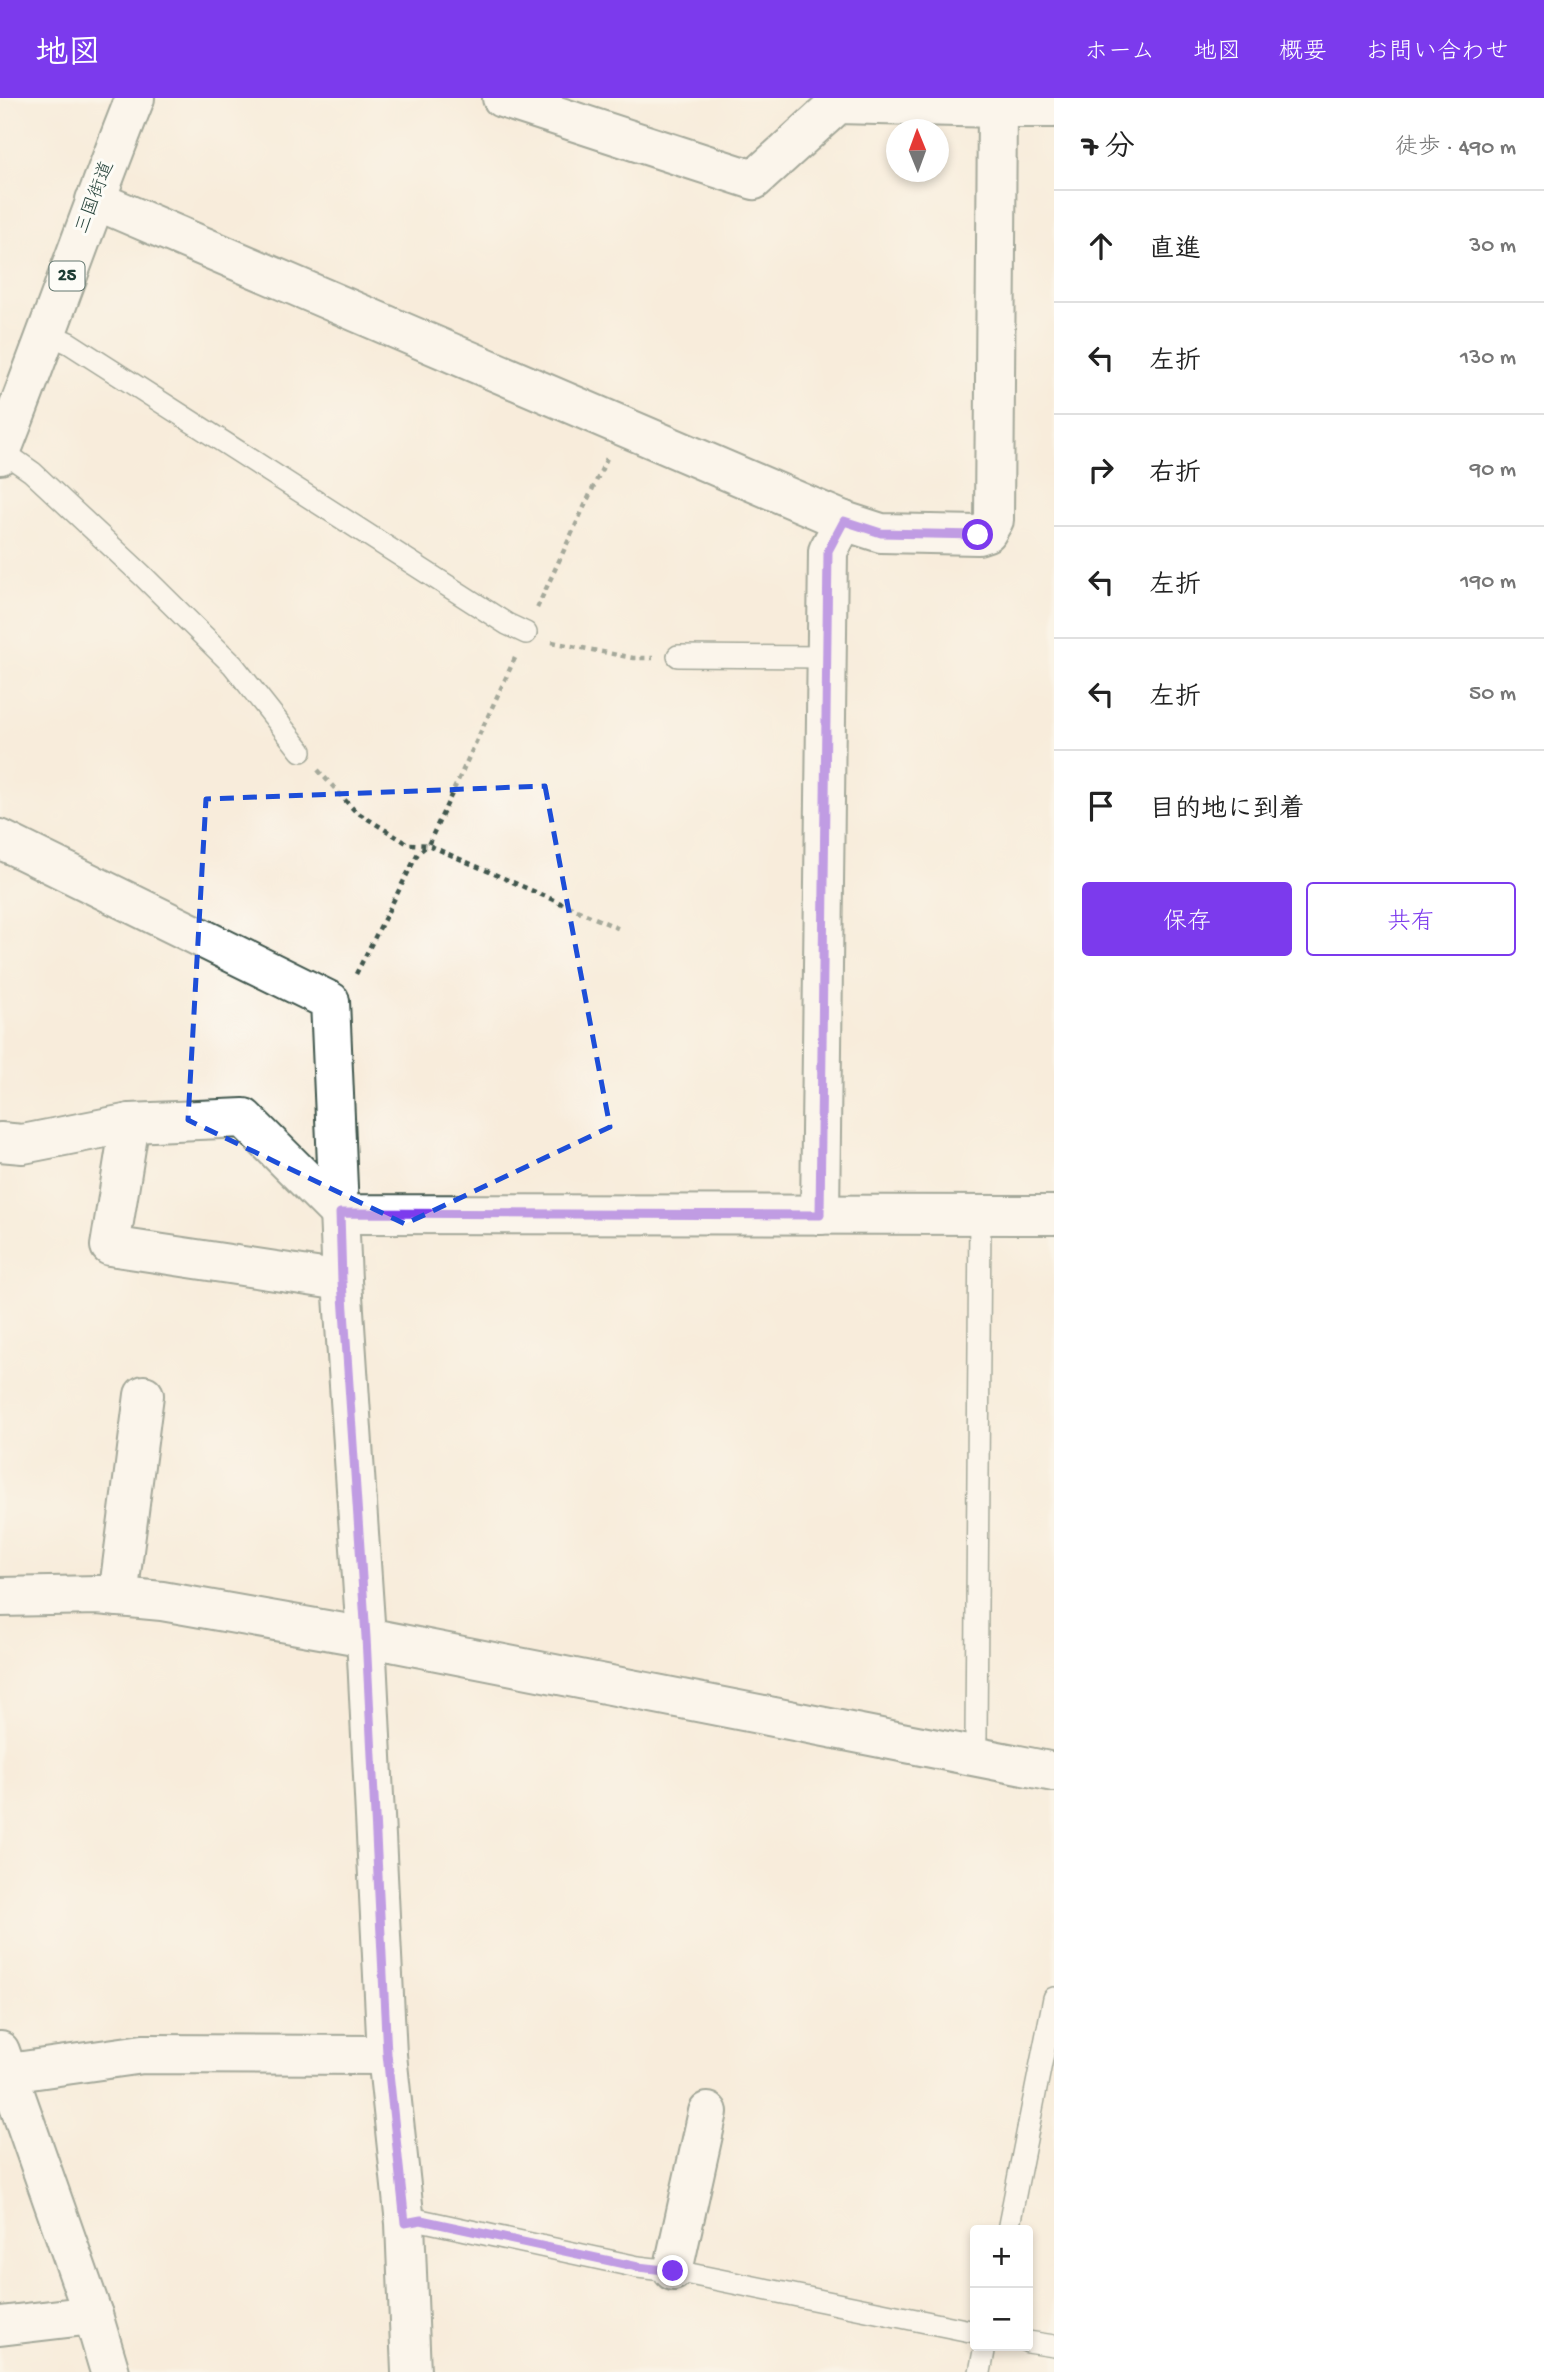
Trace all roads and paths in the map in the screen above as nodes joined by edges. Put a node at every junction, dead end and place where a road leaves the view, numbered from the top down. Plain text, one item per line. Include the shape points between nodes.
1 (135, 98) edge
2 (502, 98) edge
3 (997, 108) junction
4 (1054, 108) edge
5 (95, 200) junction
6 (47, 333) junction
7 (8, 412) edge
8 (1, 453) edge
9 (844, 521) junction
10 (526, 633) joint
11 (678, 656) joint
12 (827, 657) junction
13 (301, 751) joint
14 (0, 839) edge
15 (428, 845) junction
16 (622, 930) dead end
17 (330, 1001) junction
18 (130, 1123) junction
19 (0, 1142) edge
20 (340, 1213) junction
21 (820, 1215) junction
22 (980, 1215) junction
23 (1054, 1215) edge
24 (342, 1281) junction
25 (145, 1395) dead end
26 (0, 1597) edge
27 (118, 1597) junction
28 (366, 1637) junction
29 (972, 1755) junction
30 (1054, 1772) edge
31 (1054, 1998) edge
32 (387, 2054) junction
33 (5, 2062) edge
34 (708, 2112) dead end
35 (405, 2223) junction
36 (1009, 2225) edge
37 (673, 2271) junction
38 (93, 2315) junction
39 (0, 2326) edge
40 (970, 2331) edge
41 (1033, 2343) edge
42 (1054, 2346) edge
43 (984, 2351) edge
44 (110, 2372) edge
45 (411, 2372) edge
46 (980, 2372) edge

1 - 5 street, 三国街道 / 25
2 - 3 street via 754,180 838,104
3 - 4 street
3 - 9 street via 994,520 987,532 978,535 881,533
5 - 6 street, 三国街道 / 25
5 - 9 street
6 - 7 street, 三国街道 / 25
6 - 10 lane
7 - 8 street, 三国街道 / 25
8 - 13 lane via 32,472 233,665
9 - 12 street via 828,551
10 - 11 path via 633,658
11 - 12 lane
12 - 21 street
13 - 15 path via 355,811 408,844
14 - 17 street
15 - 16 path
15 - 17 path via 418,853 347,990
17 - 20 street
18 - 19 street via 23,1144
18 - 20 street via 244,1118
18 - 24 street via 110,1246
20 - 21 street
20 - 24 street
21 - 22 street
22 - 23 street
22 - 29 lane via 976,1737
24 - 28 street
25 - 27 street
26 - 27 street
27 - 28 street
28 - 29 street
28 - 32 street
29 - 30 street
31 - 36 lane
32 - 33 street via 143,2053
32 - 35 street
33 - 38 street
34 - 37 street
35 - 37 lane via 421,2220
35 - 45 street
37 - 40 lane
38 - 39 street
38 - 44 street
41 - 42 lane
43 - 46 lane

